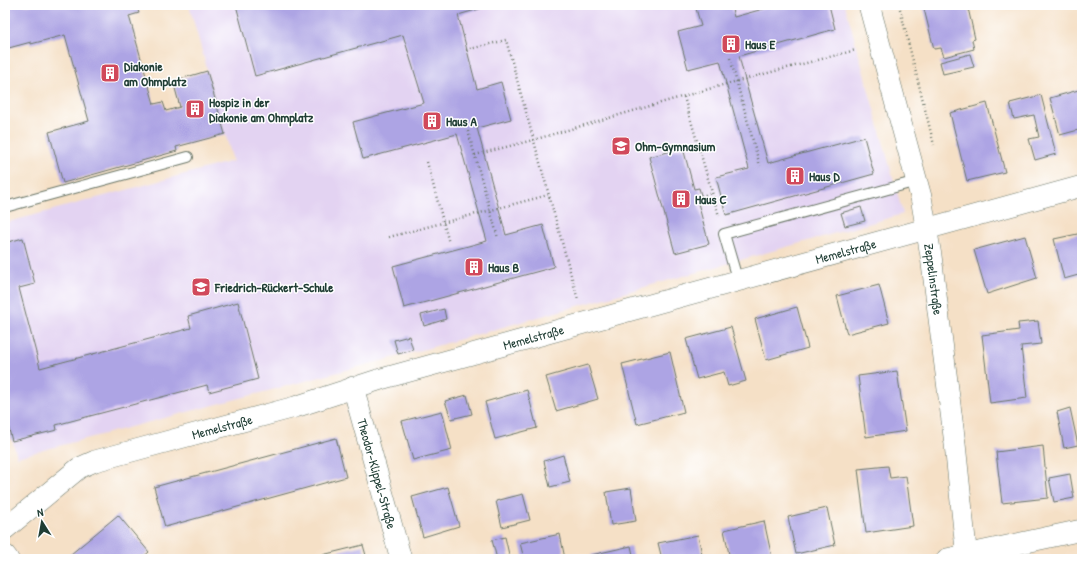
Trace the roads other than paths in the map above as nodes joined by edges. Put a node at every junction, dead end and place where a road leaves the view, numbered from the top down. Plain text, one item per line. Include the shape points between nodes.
1 (869, 5) edge
2 (188, 157) dead end
3 (917, 181) junction
4 (1082, 186) edge
5 (5, 207) edge
6 (927, 229) junction
7 (738, 282) junction
8 (353, 387) junction
9 (5, 529) edge
10 (1082, 530) edge
11 (5, 555) edge
12 (960, 558) edge
13 (8, 559) edge
14 (401, 559) edge

1 - 3 street, Zeppelinstraße
2 - 5 lane
3 - 6 street, Zeppelinstraße
3 - 7 lane via 724,234
4 - 6 street, Memelstraße
6 - 7 street, Memelstraße
6 - 12 street, Zeppelinstraße via 955,444
7 - 8 street, Memelstraße
8 - 9 street, Memelstraße via 295,407 95,461 79,468
8 - 14 street, Theodor-Klippel-Straße
10 - 12 street
11 - 13 street

